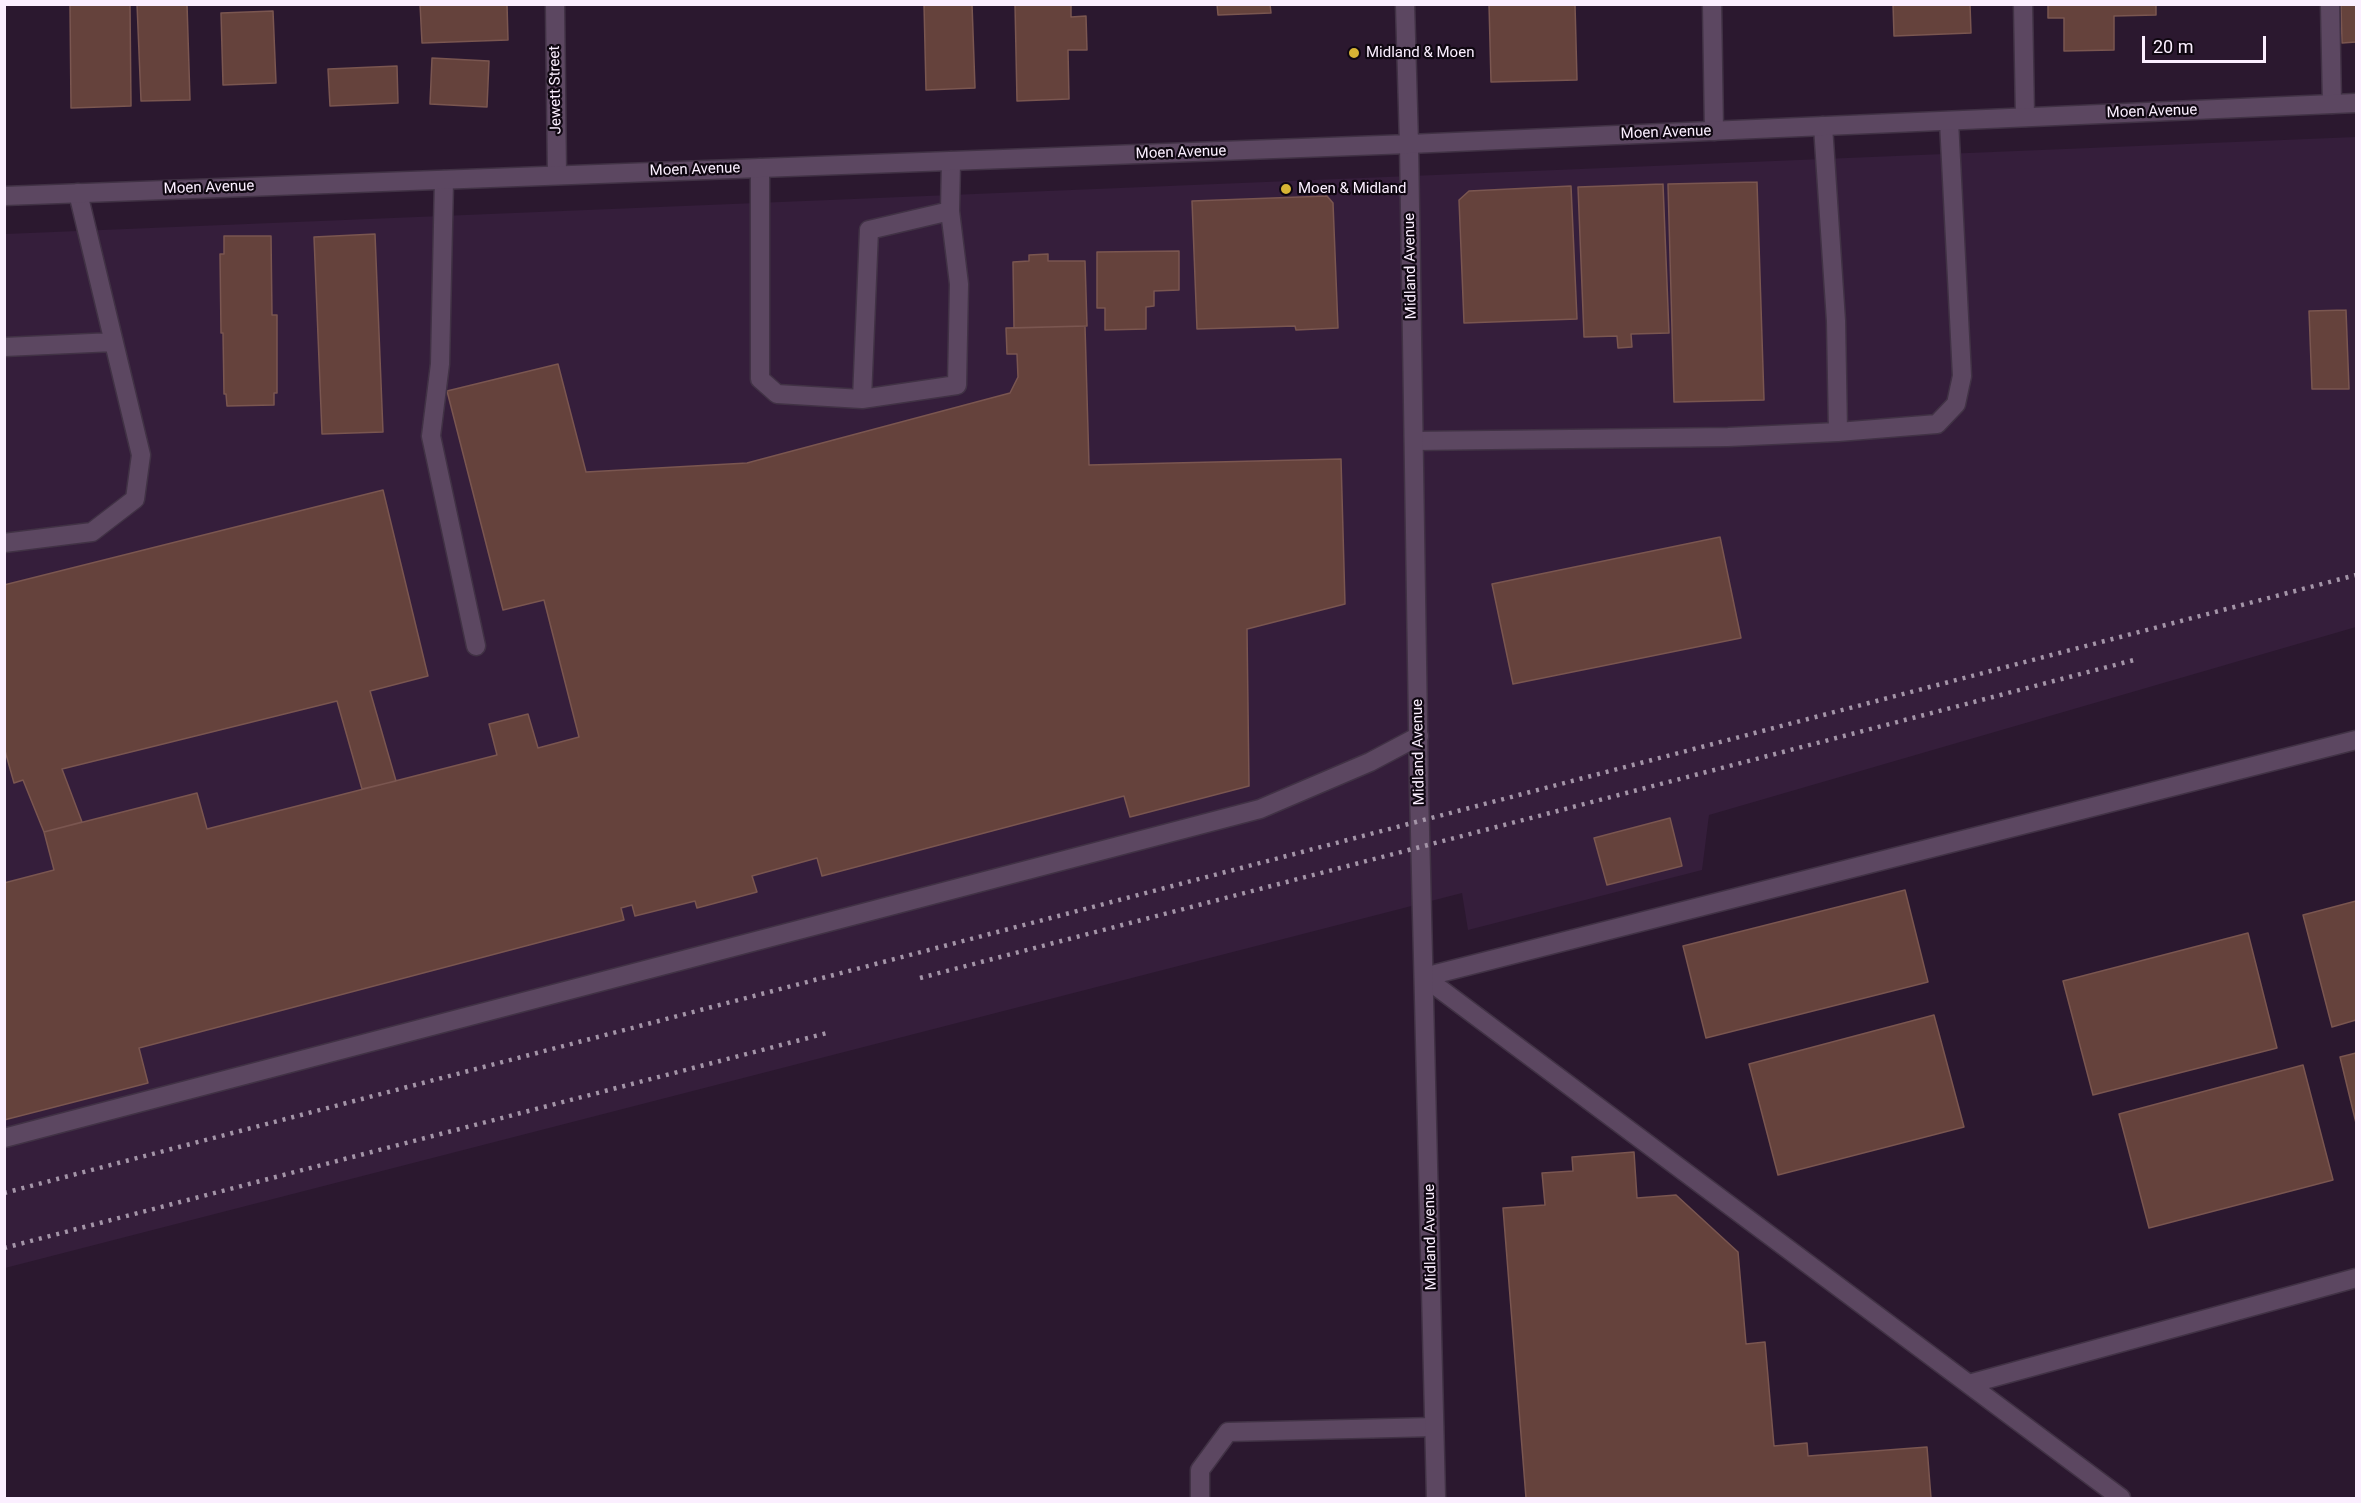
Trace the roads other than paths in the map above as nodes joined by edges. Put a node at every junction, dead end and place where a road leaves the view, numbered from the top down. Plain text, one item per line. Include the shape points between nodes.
1 (555, 4) edge
2 (1405, 4) edge
3 (1712, 4) edge
4 (2023, 4) edge
5 (2330, 4) edge
6 (2356, 103) edge
7 (2332, 104) junction
8 (2025, 117) junction
9 (1949, 121) junction
10 (1823, 126) junction
11 (1714, 131) junction
12 (1409, 144) junction
13 (951, 161) junction
14 (760, 168) junction
15 (557, 175) junction
16 (444, 180) junction
17 (78, 193) junction
18 (4, 196) edge
19 (950, 211) junction
20 (114, 342) junction
21 (4, 347) edge
22 (862, 399) junction
23 (1838, 432) junction
24 (1414, 441) junction
25 (4, 543) edge
26 (476, 646) dead end
27 (1419, 736) junction
28 (2356, 740) edge
29 (1424, 977) junction
30 (4, 1138) edge
31 (2356, 1278) edge
32 (1969, 1384) junction
33 (1434, 1427) junction
34 (1200, 1498) edge
35 (1436, 1498) edge
36 (2121, 1498) edge

1 - 15 street, Jewett Street
2 - 12 street, Midland Avenue
3 - 11 street
4 - 8 street
5 - 7 street
6 - 7 street, Moen Avenue
7 - 8 street, Moen Avenue
8 - 9 street, Moen Avenue
9 - 10 street, Moen Avenue
9 - 23 street via 1962,376 1956,404 1937,424
10 - 11 street, Moen Avenue
10 - 23 street via 1836,321
11 - 12 street, Moen Avenue
12 - 13 street, Moen Avenue
12 - 24 street, Midland Avenue
13 - 14 street, Moen Avenue
13 - 19 street
14 - 15 street, Moen Avenue
14 - 22 street via 760,379 777,394
15 - 16 street, Moen Avenue
16 - 17 street, Moen Avenue
16 - 26 street via 440,364 431,436
17 - 18 street, Moen Avenue
17 - 20 street
19 - 22 street via 869,230
19 - 22 street via 959,284 957,385
20 - 21 street
20 - 25 street via 141,455 135,499 92,532
23 - 24 street
24 - 27 street, Midland Avenue
27 - 29 street, Midland Avenue
27 - 30 street via 1370,762 1260,809
28 - 29 street
29 - 32 street
29 - 33 street, Midland Avenue
31 - 32 street
32 - 36 street
33 - 34 street via 1228,1432 1200,1470
33 - 35 street, Midland Avenue

